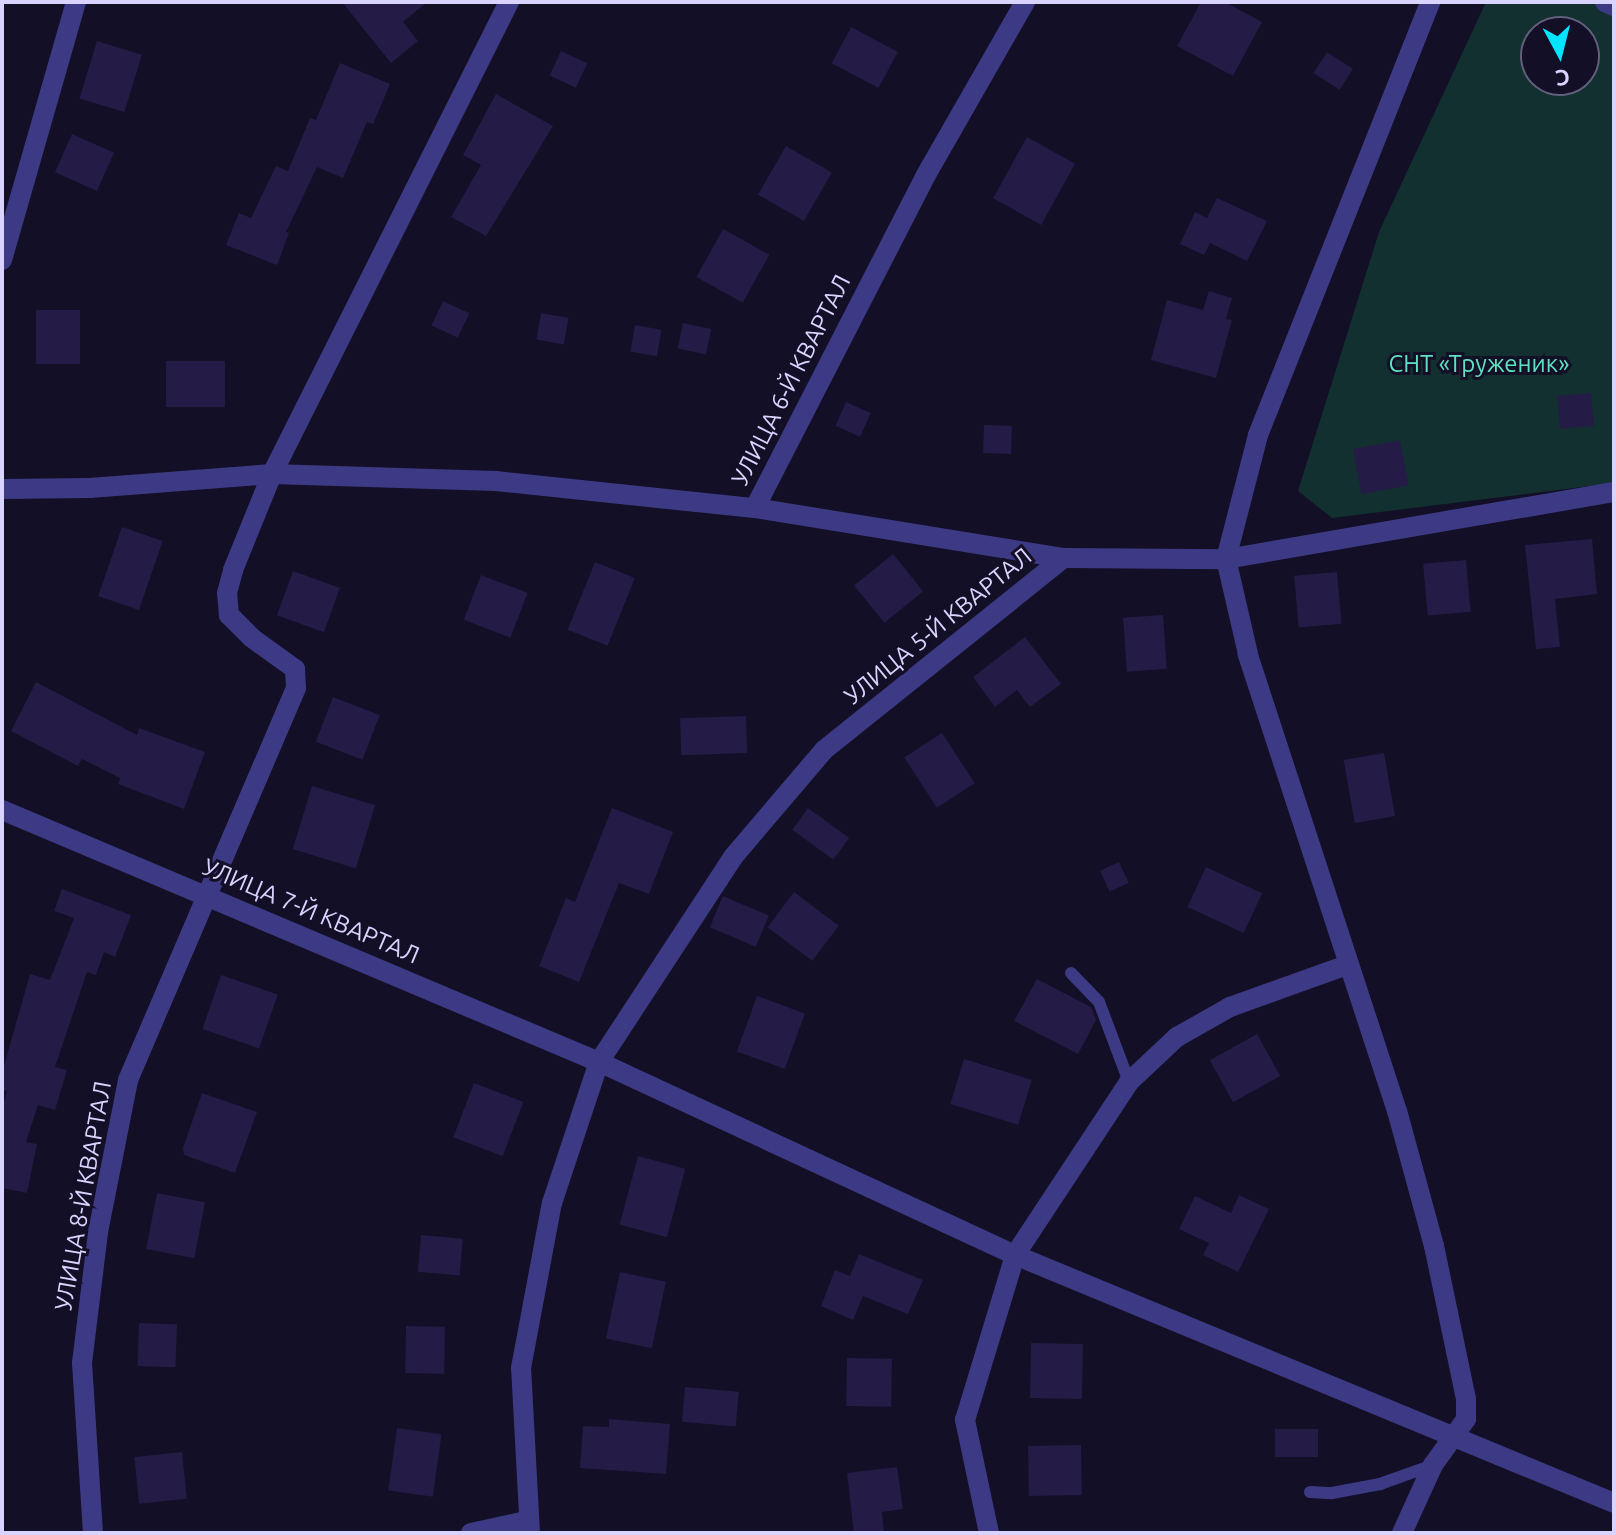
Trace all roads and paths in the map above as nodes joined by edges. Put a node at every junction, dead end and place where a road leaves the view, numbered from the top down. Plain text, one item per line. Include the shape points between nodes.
1 (76, 2) edge
2 (509, 2) edge
3 (1025, 2) edge
4 (1430, 2) edge
5 (1605, 2) edge
6 (1614, 6) edge
7 (2, 260) edge
8 (272, 474) junction
9 (2, 489) edge
10 (1614, 492) edge
11 (755, 508) junction
12 (1064, 558) junction
13 (1226, 559) junction
14 (2, 810) edge
15 (207, 895) junction
16 (1347, 965) junction
17 (1071, 973) dead end
18 (599, 1062) junction
19 (1129, 1082) junction
20 (1015, 1255) junction
21 (1452, 1436) junction
22 (1433, 1465) junction
23 (1310, 1492) dead end
24 (1614, 1503) edge
25 (528, 1527) edge
26 (93, 1533) edge
27 (471, 1533) edge
28 (989, 1533) edge
29 (1402, 1533) edge

1 - 7 street
2 - 8 street, УЛИЦА 8-Й КВАРТАЛ
3 - 11 street, УЛИЦА 6-Й КВАРТАЛ via 926,175
4 - 13 street via 1258,435
5 - 6 street
8 - 9 street
8 - 11 street via 496,481
8 - 15 street, УЛИЦА 8-Й КВАРТАЛ via 227,593 229,615 295,669 296,688
10 - 13 street, УЛИЦА 5-Й КВАРТАЛ
11 - 12 street, УЛИЦА 6-Й КВАРТАЛ
12 - 13 street, УЛИЦА 5-Й КВАРТАЛ
12 - 18 street, УЛИЦА 5-Й КВАРТАЛ via 824,750 733,857
13 - 16 street via 1248,654
14 - 15 street, УЛИЦА 7-Й КВАРТАЛ
15 - 18 street, УЛИЦА 7-Й КВАРТАЛ
15 - 26 street, УЛИЦА 8-Й КВАРТАЛ via 128,1080 98,1232 82,1363
16 - 19 street via 1230,1007 1177,1037
16 - 21 street via 1397,1111 1434,1246 1466,1399 1466,1419
17 - 19 lane via 1099,1002
18 - 20 street, УЛИЦА 7-Й КВАРТАЛ
18 - 25 street, УЛИЦА 5-Й КВАРТАЛ via 552,1203 521,1368
19 - 20 street
20 - 21 street, УЛИЦА 7-Й КВАРТАЛ
20 - 28 street via 965,1420
21 - 22 street
21 - 24 street, УЛИЦА 7-Й КВАРТАЛ
22 - 23 lane via 1380,1484
22 - 29 street
25 - 27 street

